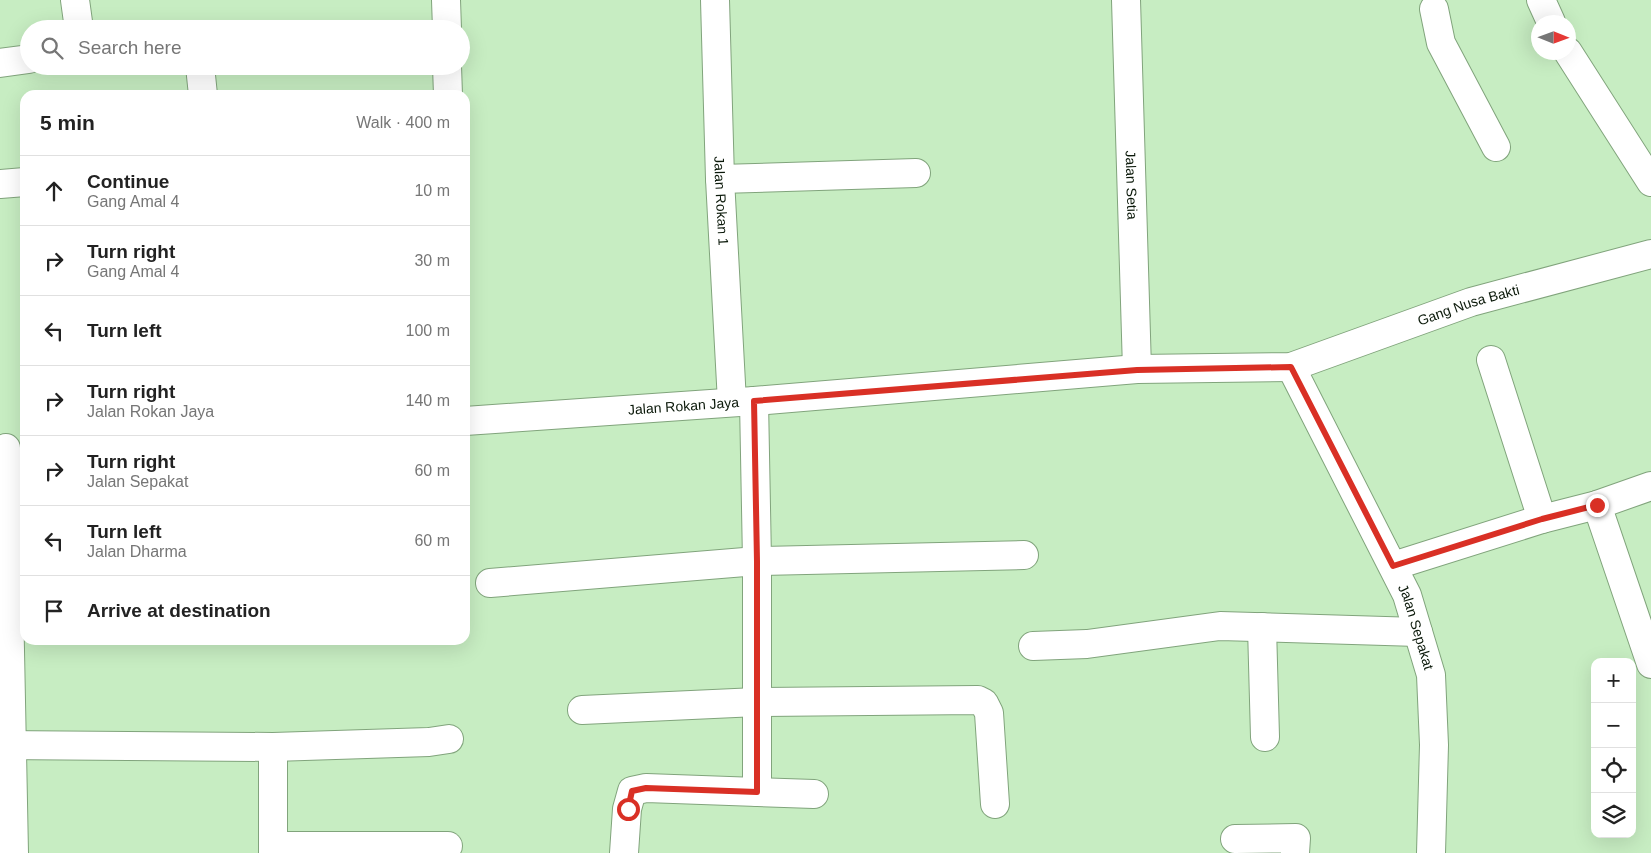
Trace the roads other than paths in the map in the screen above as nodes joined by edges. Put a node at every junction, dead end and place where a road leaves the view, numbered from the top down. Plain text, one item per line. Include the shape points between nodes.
1 (76, 0) edge
2 (446, 0) edge
3 (715, 0) edge
4 (1126, 0) edge
5 (1540, 0) edge
6 (1440, 3) edge
7 (1548, 15) edge
8 (78, 20) edge
9 (446, 20) edge
10 (20, 60) edge
11 (1573, 60) edge
12 (0, 63) edge
13 (201, 75) edge
14 (447, 75) edge
15 (203, 90) edge
16 (448, 90) edge
17 (1496, 147) dead end
18 (916, 173) dead end
19 (720, 179) junction
20 (20, 182) edge
21 (1651, 182) edge
22 (0, 184) edge
23 (1651, 254) edge
24 (1491, 360) dead end
25 (1291, 367) junction
26 (1137, 370) junction
27 (743, 402) junction
28 (470, 420) edge
29 (10, 448) edge
30 (1651, 486) edge
31 (1597, 505) junction
32 (1542, 519) junction
33 (1024, 555) dead end
34 (757, 561) junction
35 (1393, 566) junction
36 (490, 583) dead end
37 (12, 617) edge
38 (1262, 627) junction
39 (1418, 632) junction
40 (1033, 646) dead end
41 (1651, 664) edge
42 (757, 702) junction
43 (582, 710) dead end
44 (1265, 737) dead end
45 (449, 739) dead end
46 (6, 745) edge
47 (273, 746) junction
48 (757, 792) junction
49 (814, 794) dead end
50 (995, 804) dead end
51 (1235, 839) dead end
52 (448, 846) dead end
53 (272, 849) edge
54 (14, 853) edge
55 (624, 853) edge
56 (1295, 853) edge
57 (1431, 853) edge

1 - 8 street
2 - 9 street
3 - 19 street, Jalan Rokan 1
4 - 26 street, Jalan Setia
5 - 7 street
6 - 17 street via 1441,42
10 - 12 street
11 - 21 street
13 - 15 street
14 - 16 street
18 - 19 street
19 - 27 street, Jalan Rokan 1
20 - 22 street
23 - 25 street, Gang Nusa Bakti via 1471,302
24 - 32 street
25 - 26 street, Jalan Rokan Jaya
25 - 35 street, Jalan Sepakat
26 - 27 street, Jalan Rokan Jaya
27 - 28 street, Jalan Rokan Jaya
27 - 34 street, Jalan Rokan 1
29 - 37 street
30 - 31 street
31 - 32 street
31 - 41 street
32 - 35 street
33 - 34 street
34 - 36 street
34 - 42 street, Jalan Rokan 1
35 - 39 street, Jalan Sepakat via 1407,595
37 - 46 street
38 - 39 street
38 - 40 street via 1220,626 1087,644
38 - 44 street
39 - 57 street, Jalan Sepakat via 1431,675 1434,745
42 - 43 street
42 - 48 street, Jalan Rokan 1
42 - 50 street via 984,702 988,713
45 - 47 street
46 - 47 street
46 - 54 street
47 - 53 street
48 - 49 street
48 - 55 street via 646,788 632,791
51 - 56 street via 1296,838
52 - 53 street

